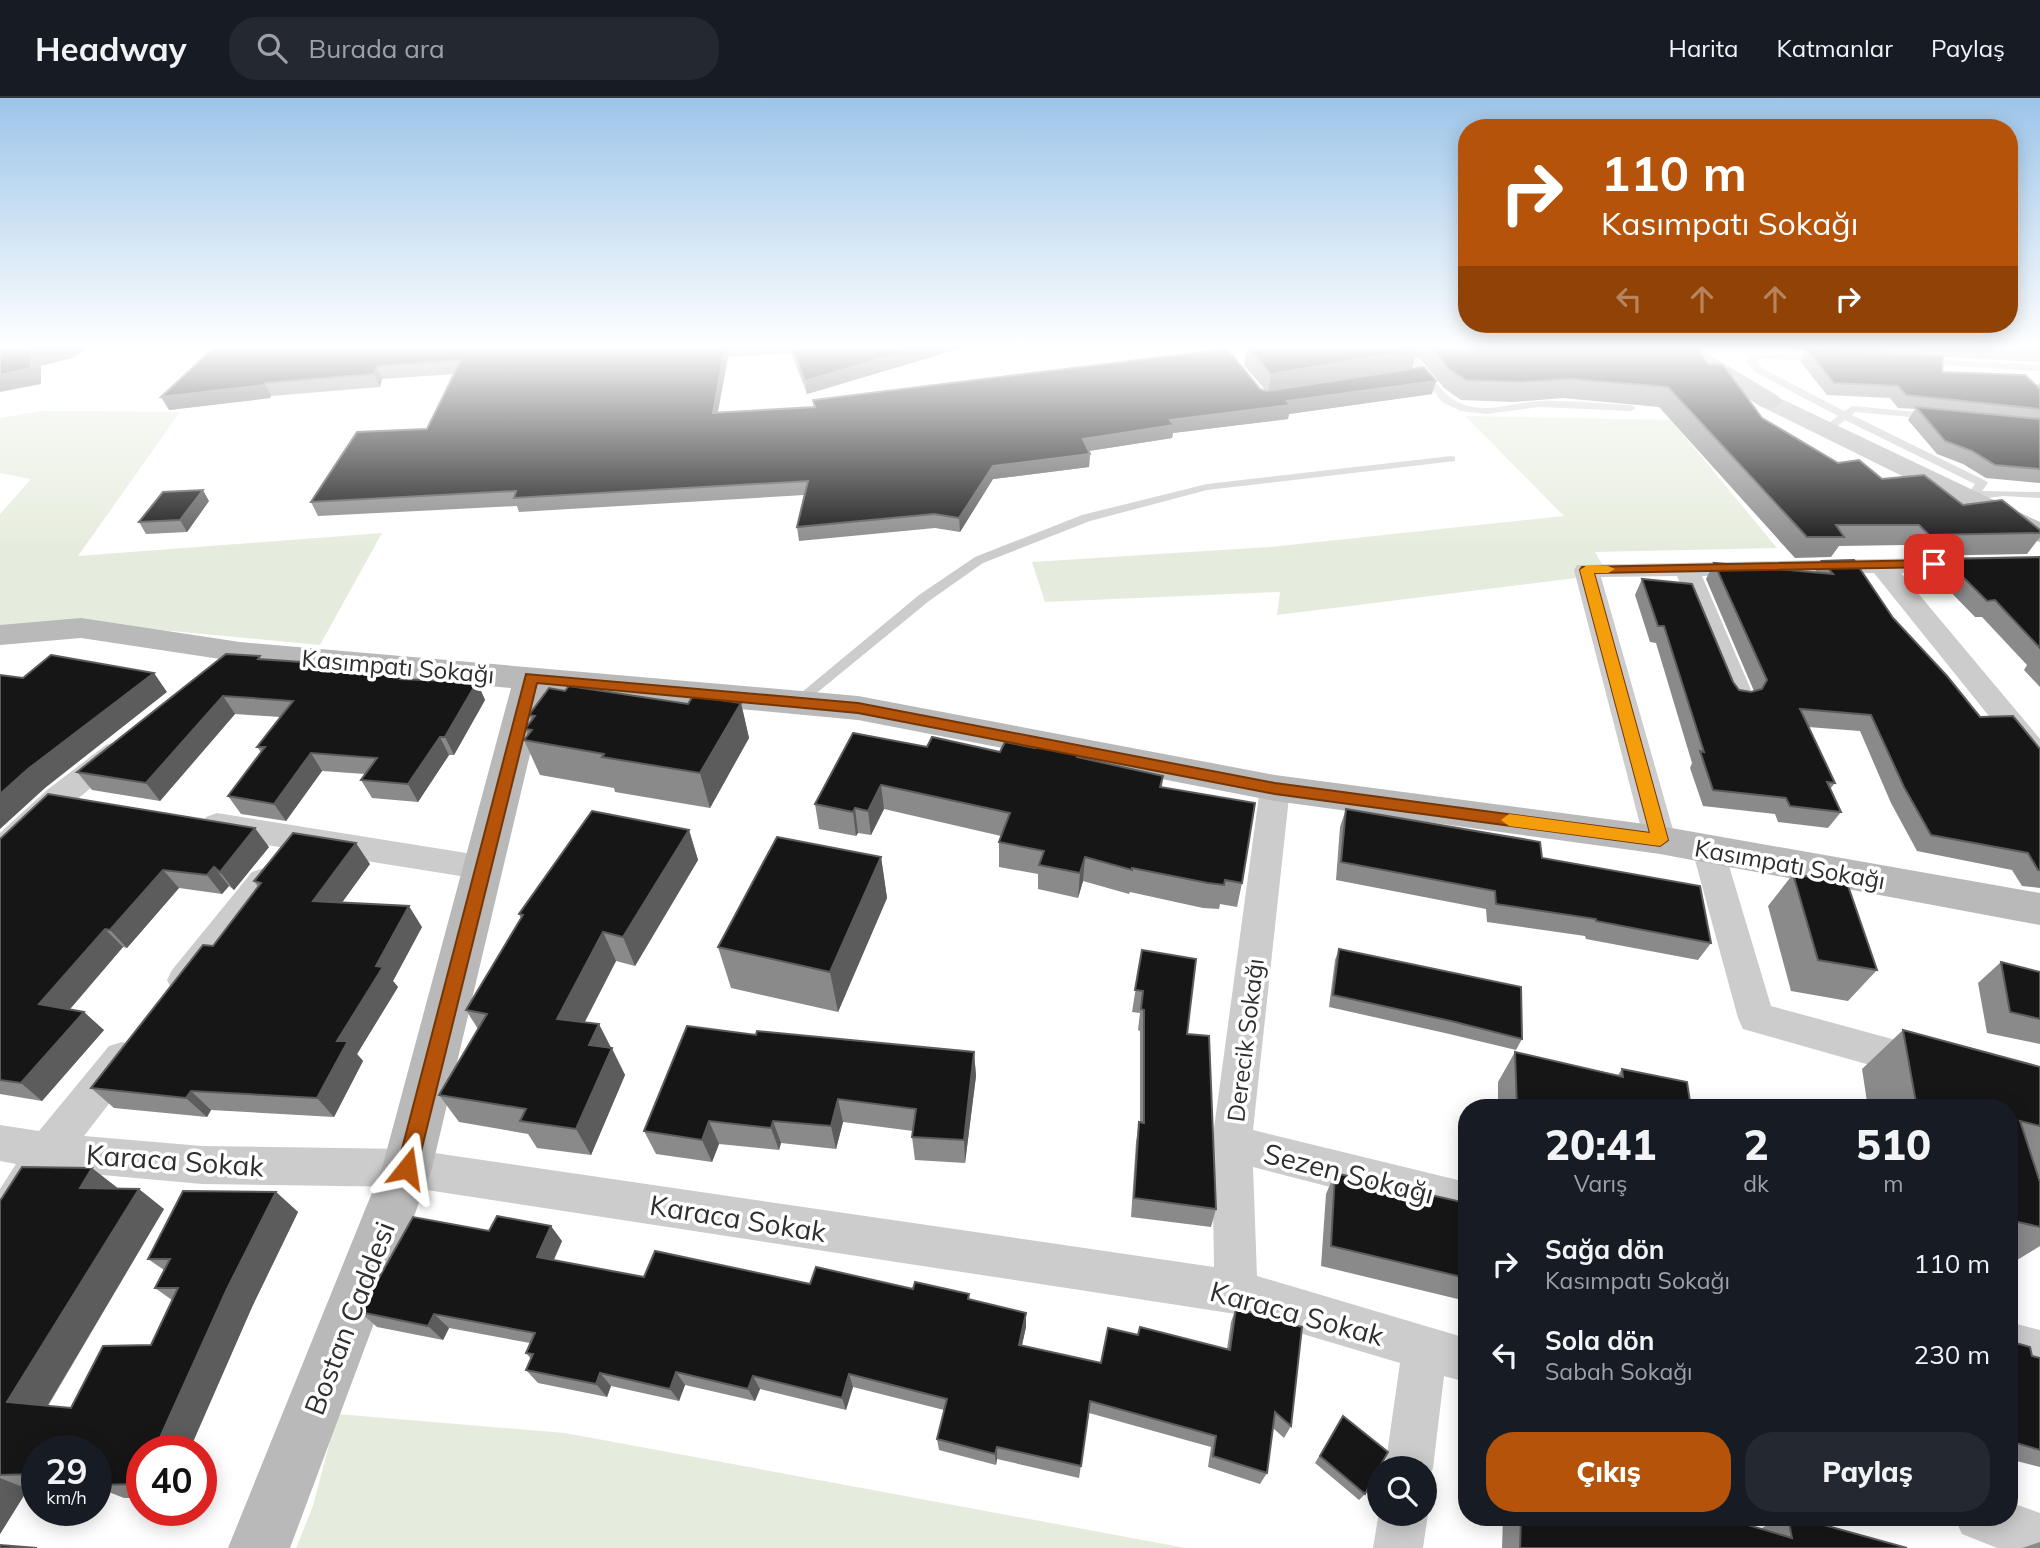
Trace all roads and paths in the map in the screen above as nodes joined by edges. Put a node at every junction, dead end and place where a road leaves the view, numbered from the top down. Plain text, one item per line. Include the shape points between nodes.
1 (1813, 415) edge
2 (1825, 415) edge
3 (1846, 415) edge
4 (1912, 415) edge
5 (1946, 418) edge
6 (1836, 422) junction
7 (1451, 459) dead end
8 (2040, 495) edge
9 (1973, 496) junction
10 (2040, 533) edge
11 (2040, 563) edge
12 (1881, 565) junction
13 (1686, 568) junction
14 (0, 635) edge
15 (240, 652) junction
16 (208, 678) edge
17 (531, 678) junction
18 (1740, 696) edge
19 (797, 702) junction
20 (133, 738) edge
21 (2040, 759) edge
22 (1275, 788) junction
23 (58, 798) junction
24 (98, 805) edge
25 (191, 821) edge
26 (298, 839) junction
27 (1660, 840) junction
28 (1708, 849) junction
29 (0, 852) edge
30 (485, 868) junction
31 (2040, 909) edge
32 (1950, 1070) edge
33 (0, 1143) edge
34 (1232, 1143) junction
35 (48, 1150) junction
36 (407, 1168) junction
37 (1458, 1200) edge
38 (0, 1226) edge
39 (1236, 1292) junction
40 (2018, 1347) edge
41 (2040, 1353) edge
42 (1446, 1354) edge
43 (1413, 1456) edge
44 (1401, 1526) edge
45 (2005, 1526) edge
46 (2040, 1538) edge
47 (259, 1548) edge
48 (1398, 1548) edge

1 - 6 street
2 - 6 lane
3 - 6 lane
4 - 5 lane
6 - 9 street
7 - 19 lane via 1207,487 1086,518 979,560 924,598
8 - 9 lane
9 - 10 street
11 - 12 street
12 - 13 street
12 - 21 street
13 - 18 street
13 - 27 street via 1586,570
14 - 15 street, Kasımpatı Sokağı via 81,628
15 - 16 street
15 - 17 street, Kasımpatı Sokağı
17 - 19 street, Kasımpatı Sokağı
17 - 30 street, Bostan Caddesi
19 - 22 street, Kasımpatı Sokağı via 858,708
20 - 23 street
22 - 27 street, Kasımpatı Sokağı
22 - 34 street, Derecik Sokağı
23 - 24 street
23 - 29 street
25 - 26 street
26 - 30 street
26 - 35 street
27 - 28 street, Kasımpatı Sokağı
28 - 31 street, Kasımpatı Sokağı
28 - 32 street via 1756,1018
30 - 36 street, Bostan Caddesi
33 - 35 street, Karaca Sokak
34 - 37 street, Sezen Sokağı
34 - 39 street, Derecik Sokağı
35 - 36 street, Karaca Sokak via 201,1165
35 - 38 street
36 - 39 street, Karaca Sokak
36 - 47 street, Bostan Caddesi
39 - 42 street, Karaca Sokak
40 - 41 street
42 - 43 street
44 - 48 street
45 - 46 street

